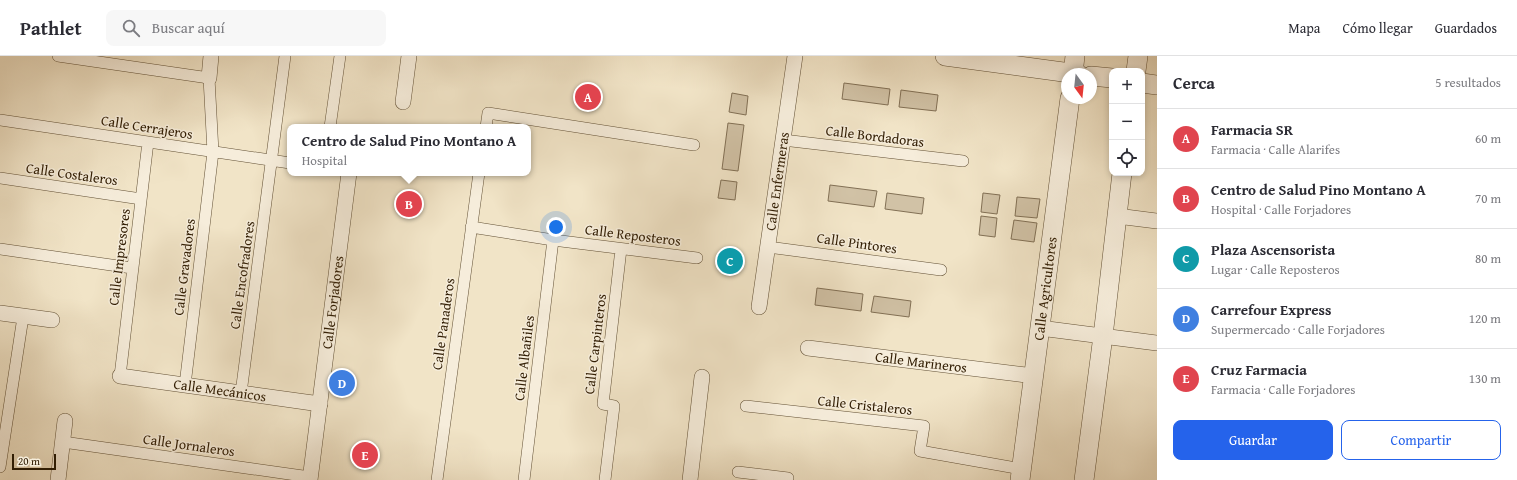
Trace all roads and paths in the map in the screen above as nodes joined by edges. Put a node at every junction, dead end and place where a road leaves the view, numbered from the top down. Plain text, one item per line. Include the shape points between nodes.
1 (58, 56) edge
2 (211, 56) edge
3 (285, 56) edge
4 (340, 56) edge
5 (409, 56) edge
6 (795, 56) edge
7 (945, 56) edge
8 (1138, 56) edge
9 (1136, 68) edge
10 (1061, 69) edge
11 (1097, 75) edge
12 (1109, 77) edge
13 (209, 78) junction
14 (1145, 83) edge
15 (1157, 85) edge
16 (403, 102) dead end
17 (1069, 104) edge
18 (0, 120) edge
19 (330, 124) edge
20 (486, 124) edge
21 (783, 140) junction
22 (148, 142) junction
23 (694, 144) dead end
24 (213, 152) junction
25 (272, 161) junction
26 (963, 162) dead end
27 (287, 164) edge
28 (349, 176) edge
29 (479, 176) edge
30 (1122, 176) edge
31 (0, 178) edge
32 (141, 199) junction
33 (1117, 216) junction
34 (1157, 221) edge
35 (471, 227) junction
36 (553, 240) junction
37 (768, 247) junction
38 (621, 248) junction
39 (0, 249) edge
40 (697, 258) dead end
41 (132, 268) junction
42 (941, 270) dead end
43 (759, 307) dead end
44 (0, 313) edge
45 (23, 317) junction
46 (52, 320) dead end
47 (1040, 328) junction
48 (1103, 336) junction
49 (1157, 343) edge
50 (808, 348) dead end
51 (120, 376) joint
52 (1034, 376) junction
53 (702, 377) dead end
54 (185, 385) junction
55 (241, 392) junction
56 (320, 404) junction
57 (746, 406) dead end
58 (66, 420) dead end
59 (63, 442) junction
60 (0, 467) edge
61 (738, 472) dead end
62 (1021, 475) edge
63 (310, 479) edge
64 (58, 480) edge
65 (437, 480) edge
66 (524, 480) edge
67 (605, 480) edge
68 (690, 480) edge
69 (787, 480) edge
70 (1084, 480) edge

1 - 13 street
2 - 13 street
3 - 25 street, Calle Encofradores
4 - 19 street
5 - 16 street
6 - 21 street, Calle Enfermeras
7 - 10 street
8 - 9 street
11 - 12 street
13 - 24 street, Calle Gravadores
14 - 15 street
17 - 47 street, Calle Agricultores
18 - 22 street, Calle Cerrajeros
20 - 23 street via 488,113
21 - 26 street, Calle Bordadoras
21 - 37 street, Calle Enfermeras
22 - 24 street, Calle Cerrajeros
22 - 32 street, Calle Impresores
24 - 25 street, Calle Cerrajeros
24 - 54 street, Calle Gravadores
25 - 27 street, Calle Cerrajeros
25 - 55 street, Calle Encofradores
28 - 56 street, Calle Forjadores
29 - 35 street, Calle Panaderos
30 - 33 street
31 - 32 street, Calle Costaleros
32 - 41 street, Calle Impresores
33 - 34 street
33 - 48 street
35 - 36 street, Calle Reposteros
35 - 65 street, Calle Panaderos
36 - 38 street, Calle Reposteros
36 - 66 street, Calle Albañiles
37 - 42 street, Calle Pintores
37 - 43 street, Calle Enfermeras
38 - 40 street, Calle Reposteros
38 - 67 street, Calle Carpinteros via 603,404 614,406
39 - 41 street
41 - 51 street, Calle Impresores
44 - 45 street
45 - 46 street
45 - 60 street
47 - 48 street
47 - 52 street, Calle Agricultores
48 - 49 street
48 - 70 street
50 - 52 street, Calle Marineros
51 - 54 street, Calle Mecánicos
52 - 62 street, Calle Agricultores
53 - 68 street
54 - 55 street, Calle Mecánicos
55 - 56 street, Calle Mecánicos
56 - 63 street, Calle Forjadores
57 - 62 street, Calle Cristaleros via 924,426 920,451
58 - 59 street
59 - 63 street, Calle Jornaleros
59 - 64 street
61 - 69 street via 788,478

